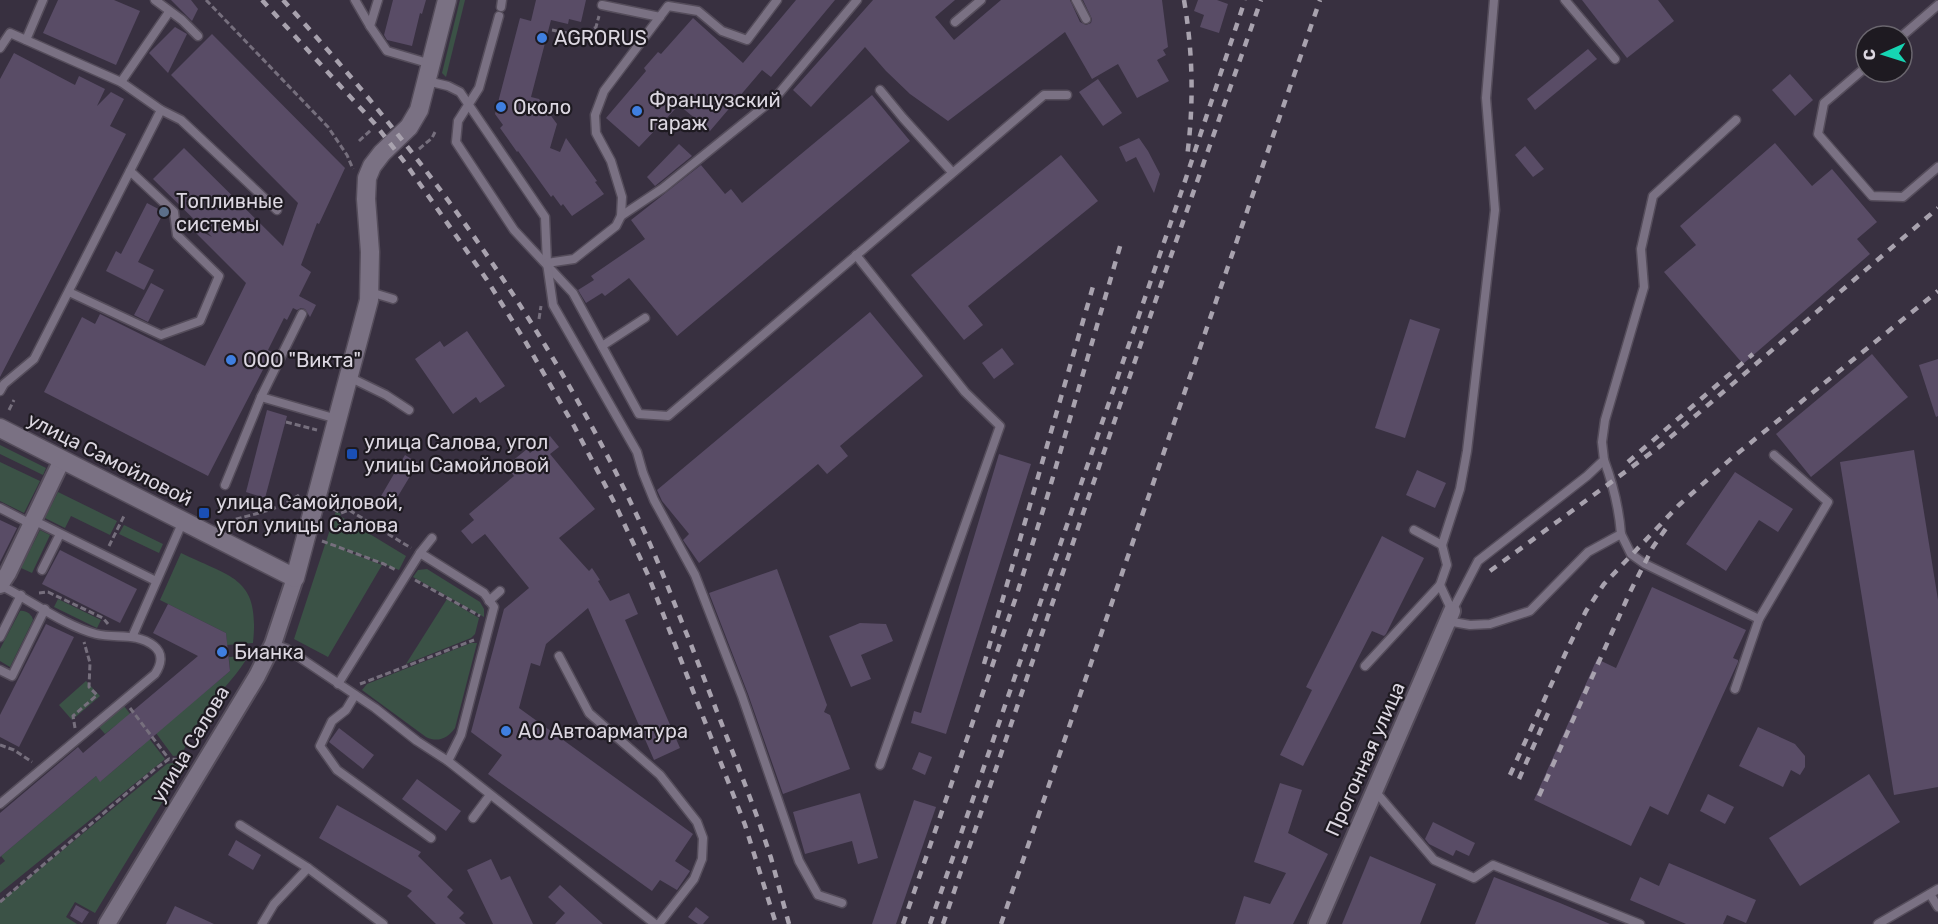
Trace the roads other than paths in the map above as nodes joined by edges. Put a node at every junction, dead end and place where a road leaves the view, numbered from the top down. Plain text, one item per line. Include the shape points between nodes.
1 (43, 0) edge
2 (155, 0) edge
3 (355, 0) edge
4 (378, 0) edge
5 (447, 0) edge
6 (777, 0) edge
7 (857, 0) edge
8 (981, 0) edge
9 (1076, 0) edge
10 (1494, 0) edge
11 (1565, 0) edge
12 (602, 5) road end
13 (1938, 5) edge
14 (501, 8) edge
15 (169, 12) junction
16 (660, 17) junction
17 (1086, 19) dead end
18 (955, 22) dead end
19 (370, 26) junction
20 (1914, 26) edge
21 (198, 36) dead end
22 (26, 40) junction
23 (0, 48) edge
24 (1615, 59) dead end
25 (429, 73) junction
26 (1854, 77) edge
27 (122, 82) junction
28 (880, 90) dead end
29 (1067, 94) dead end
30 (468, 103) junction
31 (161, 110) junction
32 (1736, 120) dead end
33 (1938, 167) edge
34 (130, 171) junction
35 (952, 172) junction
36 (277, 210) dead end
37 (621, 216) junction
38 (856, 255) junction
39 (547, 263) junction
40 (69, 291) junction
41 (369, 292) junction
42 (393, 299) dead end
43 (302, 314) dead end
44 (645, 318) dead end
45 (602, 346) junction
46 (348, 377) junction
47 (0, 391) edge
48 (261, 397) junction
49 (409, 410) dead end
50 (338, 419) junction
51 (0, 428) edge
52 (1774, 455) dead end
53 (62, 460) junction
54 (1604, 460) junction
55 (225, 485) dead end
56 (0, 508) edge
57 (183, 521) junction
58 (32, 522) junction
59 (1414, 530) dead end
60 (60, 534) junction
61 (1621, 534) junction
62 (432, 538) dead end
63 (1442, 545) junction
64 (420, 553) junction
65 (42, 570) dead end
66 (295, 578) junction
67 (156, 581) junction
68 (0, 585) edge
69 (1440, 585) junction
70 (500, 591) dead end
71 (21, 595) junction
72 (489, 601) junction
73 (45, 609) junction
74 (1450, 616) junction
75 (1759, 619) junction
76 (133, 636) junction
77 (0, 637) edge
78 (273, 644) junction
79 (559, 656) dead end
80 (1365, 666) dead end
81 (0, 670) edge
82 (338, 684) junction
83 (1735, 689) dead end
84 (354, 695) junction
85 (448, 761) junction
86 (880, 765) dead end
87 (1375, 791) junction
88 (490, 795) junction
89 (0, 804) edge
90 (473, 818) dead end
91 (240, 825) dead end
92 (431, 838) dead end
93 (308, 868) junction
94 (1934, 892) edge
95 (842, 903) dead end
96 (1938, 907) edge
97 (107, 924) edge
98 (262, 924) edge
99 (383, 924) edge
100 (657, 924) edge
101 (1317, 924) edge
102 (1640, 924) edge
103 (1878, 924) edge

1 - 22 lane
2 - 15 lane
3 - 19 lane
4 - 19 lane
5 - 25 street, улица Салова
6 - 16 lane via 747,40 722,31 698,11 668,6
7 - 37 lane via 776,97 663,188
8 - 18 lane
9 - 17 lane
10 - 63 lane via 1486,98 1495,210 1467,451 1460,489
11 - 24 lane
12 - 16 lane
13 - 20 lane
14 - 30 lane via 479,88
15 - 21 lane
15 - 27 lane
16 - 37 lane via 604,91 595,116 596,133 611,161 622,196
19 - 25 lane via 387,51
22 - 23 lane via 10,33
22 - 27 lane
25 - 30 lane via 460,92
25 - 41 street, улица Салова via 419,110 409,127 382,153 367,178
26 - 33 lane via 1824,103 1818,134 1872,196 1904,197
27 - 31 lane
28 - 35 lane
29 - 35 lane via 1044,95
30 - 39 lane via 545,217
30 - 39 lane via 458,121 456,142 514,230
31 - 34 lane
31 - 36 lane via 182,120
32 - 54 lane via 1653,196 1641,249 1644,287 1605,420
34 - 40 lane
34 - 40 lane via 174,212 177,235 219,276 200,321 161,334
35 - 38 lane
37 - 39 lane via 616,226 574,260
38 - 45 lane via 668,416 639,414
38 - 86 lane via 965,392 1000,426
39 - 45 lane via 573,293
39 - 95 lane via 553,304 638,452 654,500 695,575 799,861 818,895
40 - 47 lane via 34,359
41 - 42 lane
41 - 46 street, улица Салова
43 - 48 lane
44 - 45 lane
46 - 49 lane via 386,394
46 - 50 street, улица Салова
48 - 50 lane
48 - 55 lane
50 - 66 street, улица Салова
51 - 53 street, улица Самойловой
52 - 75 lane via 1828,502
53 - 57 street, улица Самойловой
53 - 58 street
54 - 61 lane
54 - 74 lane via 1478,561
56 - 58 lane
57 - 66 street, улица Самойловой
57 - 67 lane
58 - 60 lane
58 - 68 street
59 - 63 lane
60 - 65 lane
60 - 67 lane
61 - 74 lane via 1588,552 1530,611 1490,624 1470,625
61 - 75 lane via 1631,555 1645,564
62 - 64 lane
63 - 69 lane via 1447,566
64 - 72 lane via 484,593
64 - 82 lane
66 - 78 street, улица Салова
67 - 76 lane
68 - 71 lane
69 - 74 lane
69 - 80 lane
70 - 72 lane
71 - 73 lane
71 - 77 lane
72 - 85 lane via 494,607 487,637 461,735
73 - 76 lane via 96,634
73 - 81 lane via 12,676
74 - 87 street, Прогонная улица
75 - 83 lane
76 - 89 lane via 154,646 160,654 161,665 155,674
78 - 82 lane via 287,649
78 - 97 street, улица Салова
79 - 100 lane via 589,713 660,776 697,822 703,838 702,859 694,879
82 - 84 lane
84 - 85 lane
84 - 92 lane via 346,710 332,721 320,746 337,770
85 - 88 lane
87 - 101 street, Прогонная улица via 1363,804
87 - 102 lane via 1434,860 1474,878 1493,865
88 - 90 lane
88 - 100 lane
91 - 93 lane
93 - 98 lane via 274,904
93 - 99 lane
94 - 96 lane
94 - 103 lane

